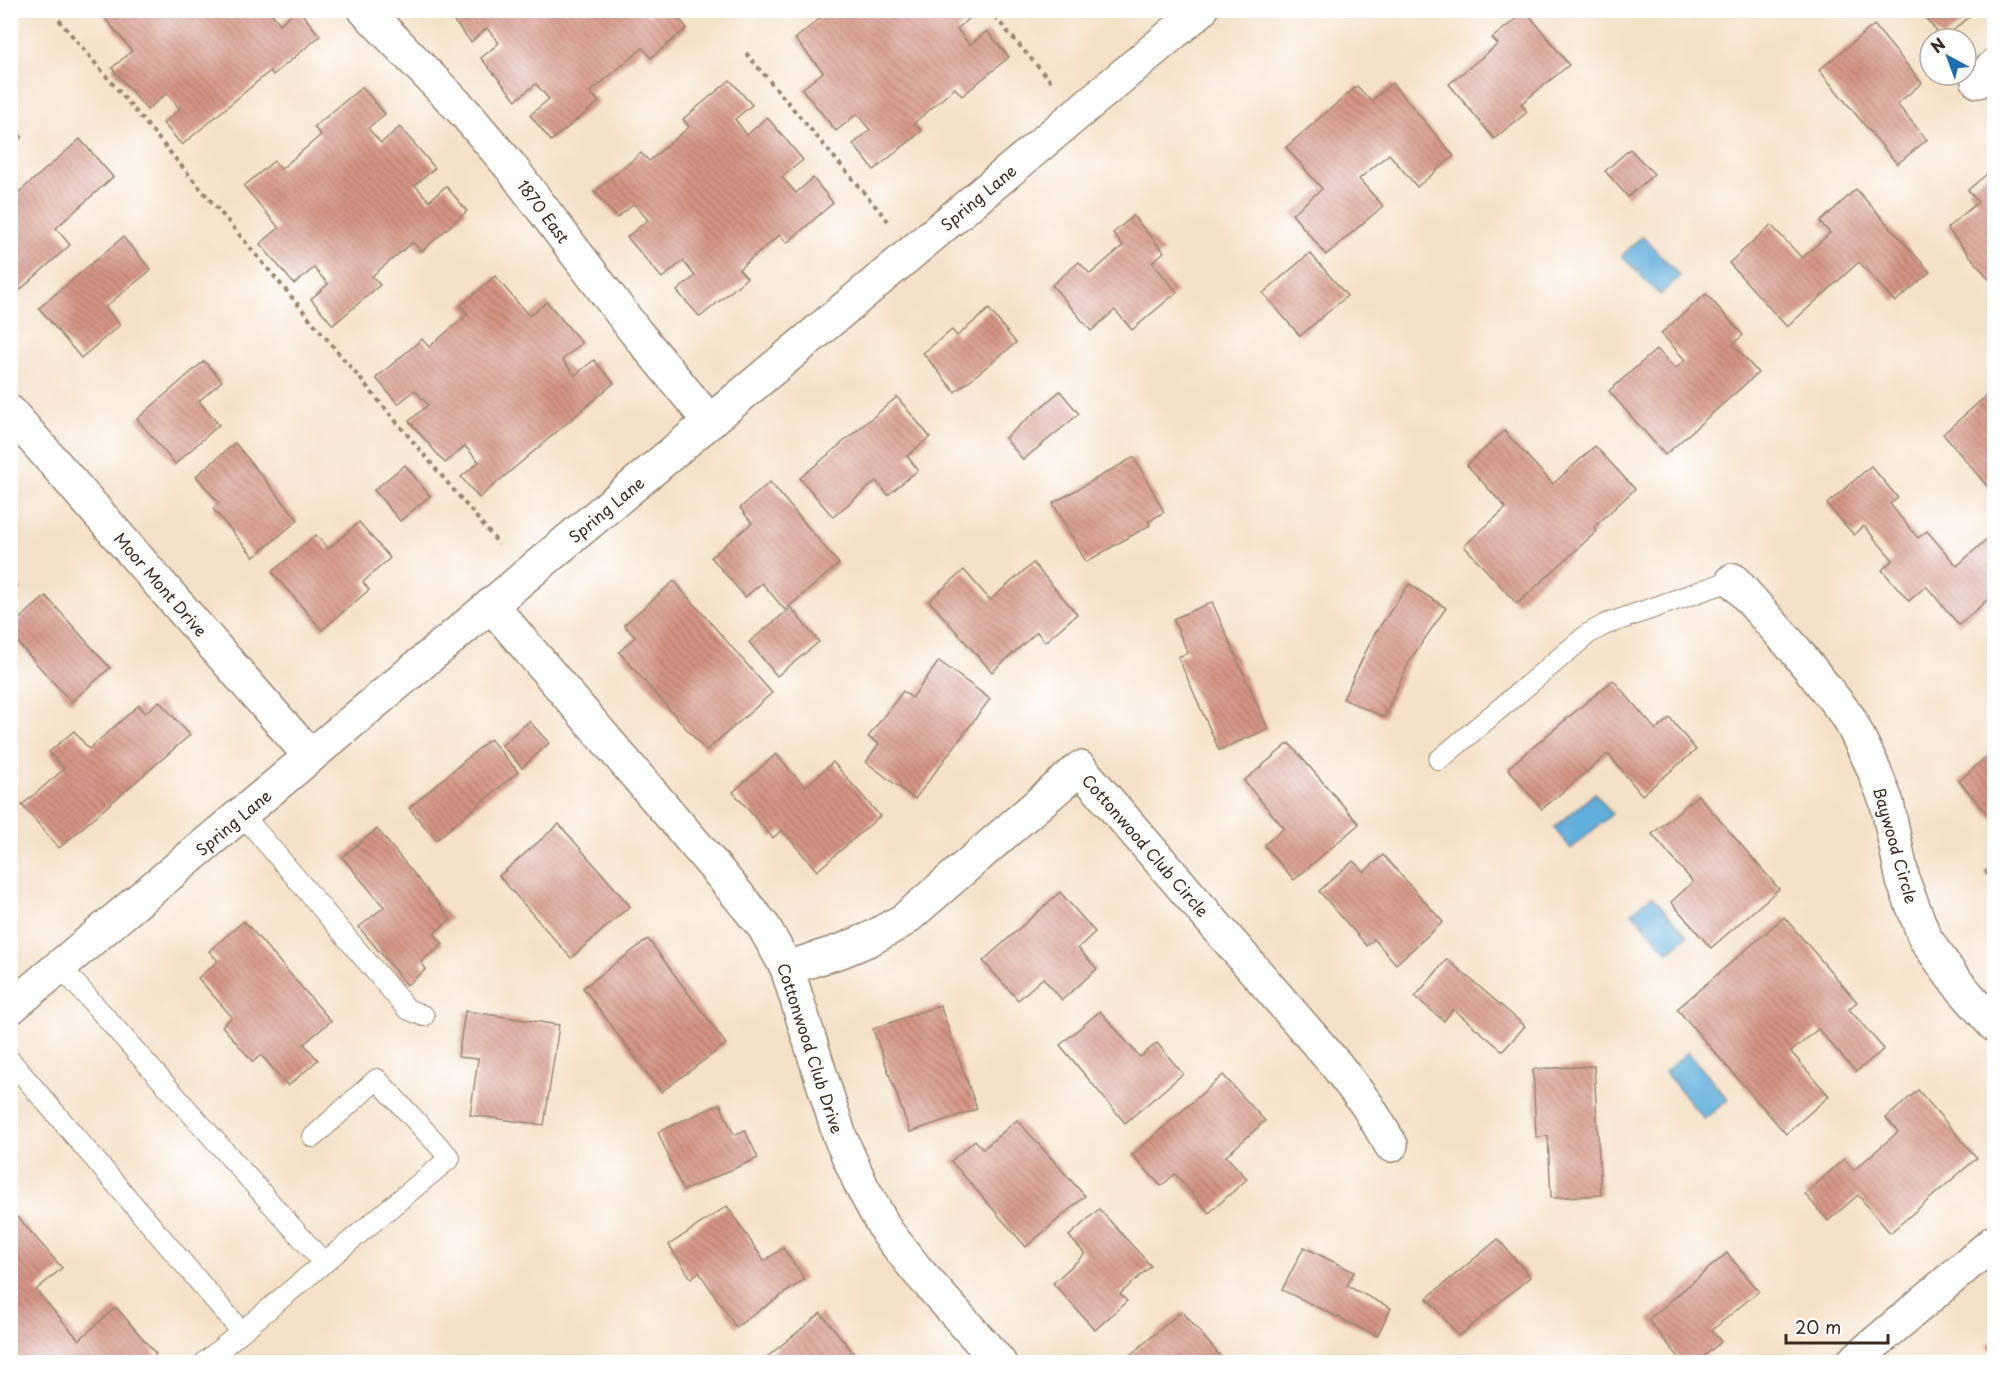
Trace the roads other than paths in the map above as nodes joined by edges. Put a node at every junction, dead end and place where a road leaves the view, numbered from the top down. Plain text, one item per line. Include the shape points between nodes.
1 (365, 10) edge
2 (1201, 10) edge
3 (10, 412) edge
4 (710, 422) junction
5 (1733, 580) joint
6 (491, 605) junction
7 (310, 756) junction
8 (1439, 760) dead end
9 (242, 814) junction
10 (60, 966) junction
11 (787, 968) junction
12 (10, 1008) edge
13 (424, 1016) dead end
14 (1995, 1025) edge
15 (10, 1060) edge
16 (313, 1137) dead end
17 (1391, 1145) dead end
18 (1995, 1242) edge
19 (324, 1263) junction
20 (241, 1331) junction
21 (205, 1362) edge
22 (999, 1362) edge
23 (1853, 1362) edge

1 - 4 street, 1870 East via 465,113 510,166 635,331
2 - 4 street, Spring Lane
3 - 7 street, Moor Mont Drive
4 - 6 street, Spring Lane
5 - 8 lane via 1588,634
5 - 14 street, Baywood Circle via 1849,718 1887,803 1903,881 1925,938 1952,977
6 - 7 street, Spring Lane
6 - 11 street, Cottonwood Club Drive via 764,927
7 - 9 street, Spring Lane
9 - 10 street, Spring Lane
9 - 13 lane via 407,1009
10 - 12 street, Spring Lane
10 - 19 lane
11 - 17 street, Cottonwood Club Circle via 841,951 904,920 1080,768 1337,1066
11 - 22 street, Cottonwood Club Drive via 840,1137 862,1186 887,1232
15 - 20 lane
16 - 19 lane via 377,1079 450,1158
18 - 23 street
19 - 20 lane
20 - 21 lane

